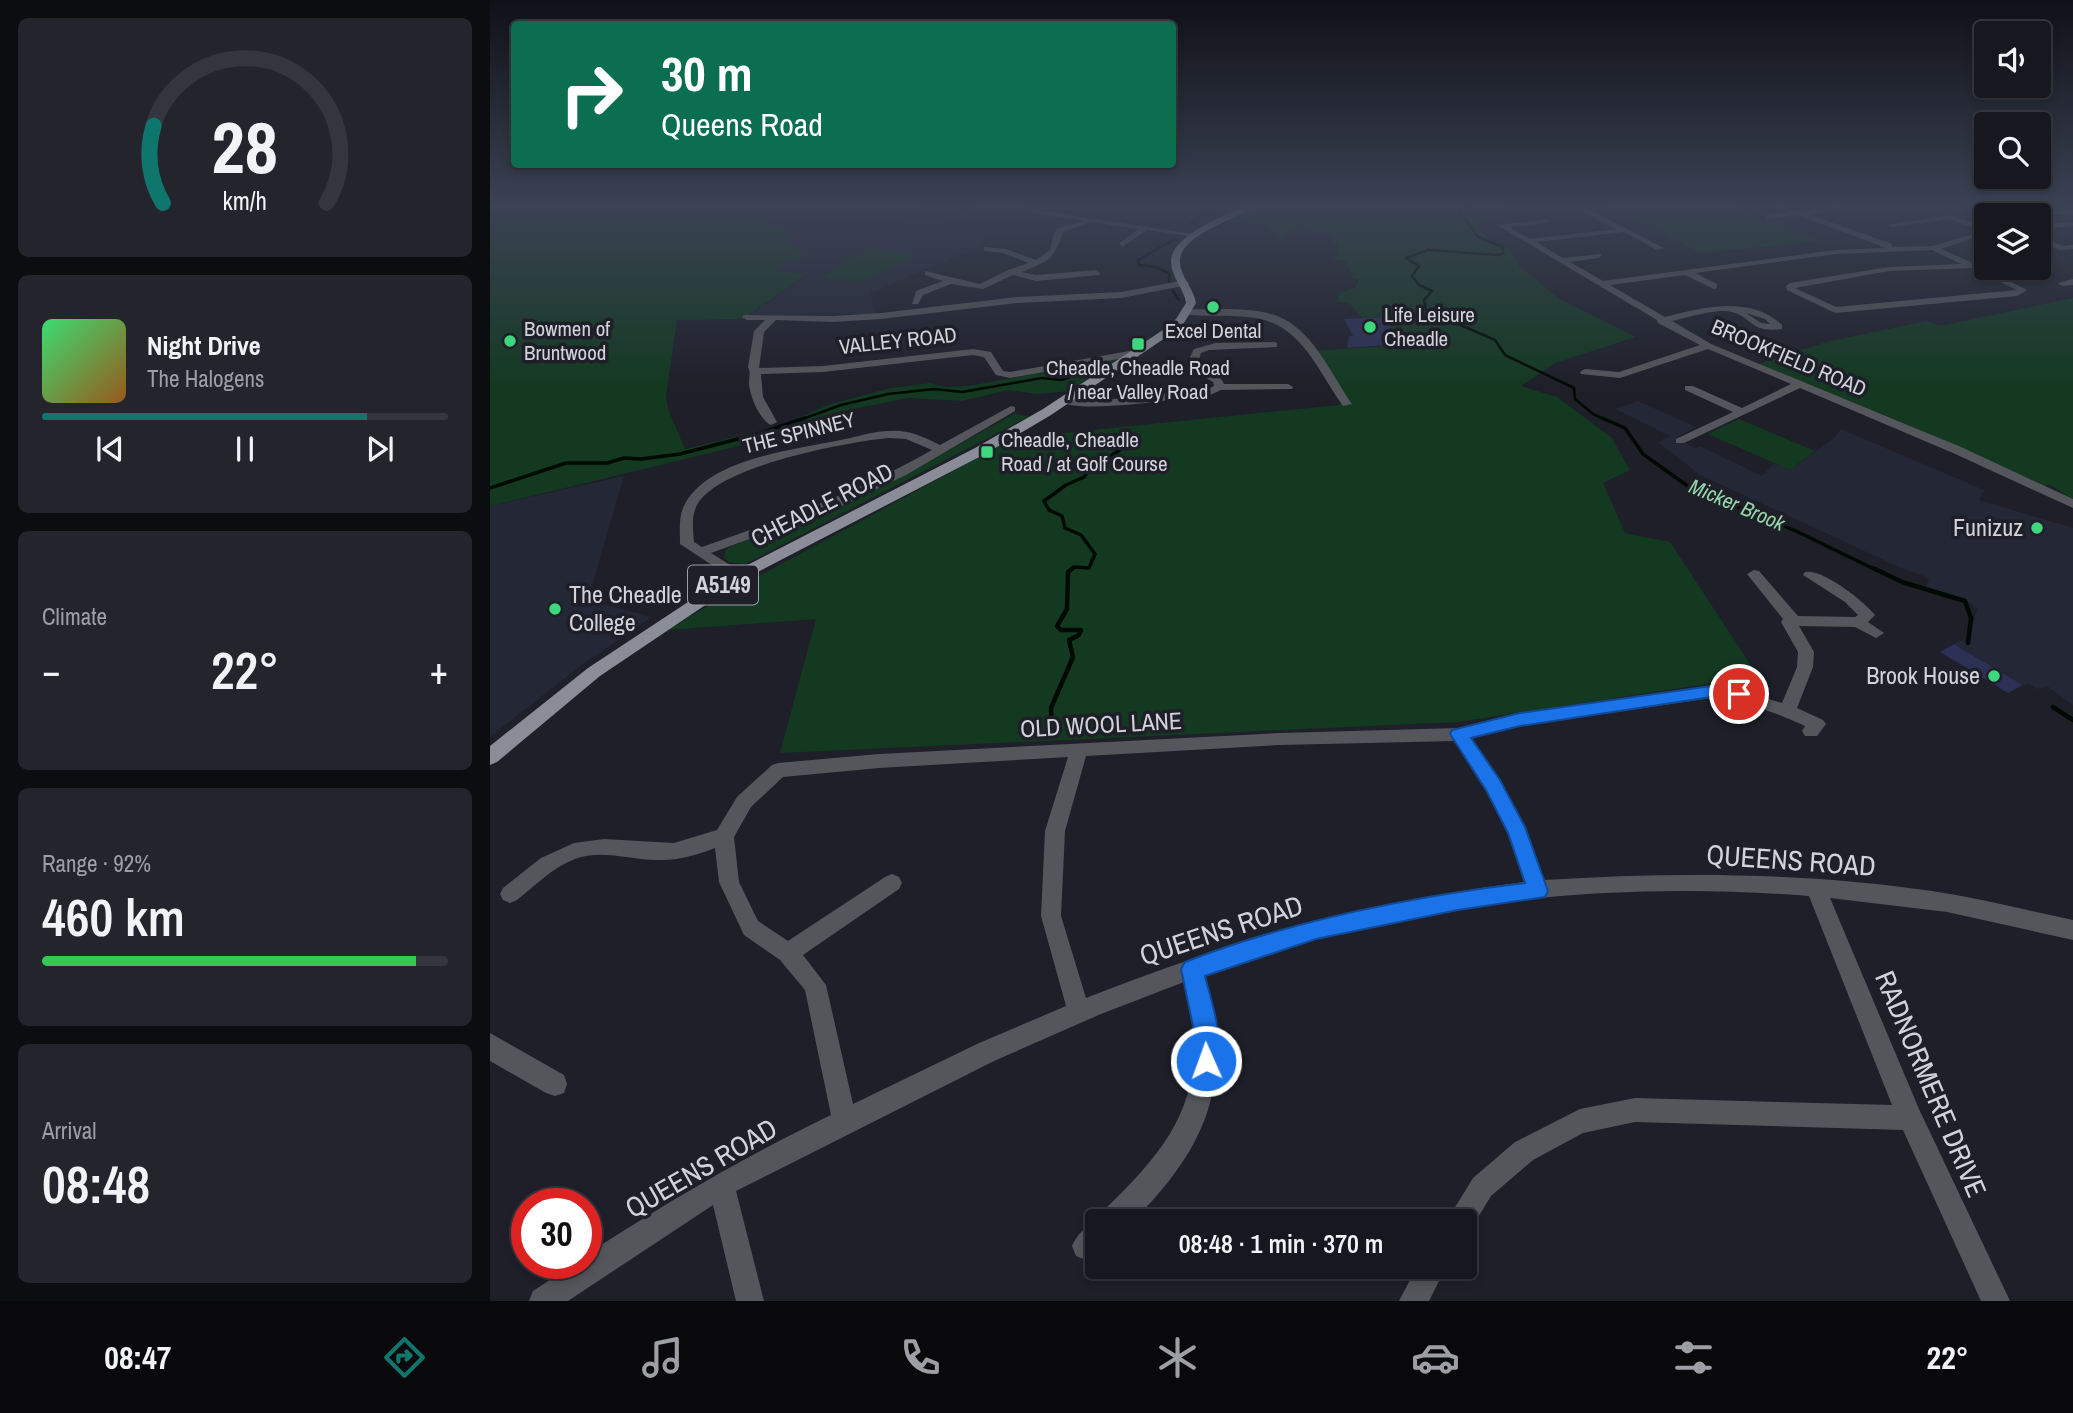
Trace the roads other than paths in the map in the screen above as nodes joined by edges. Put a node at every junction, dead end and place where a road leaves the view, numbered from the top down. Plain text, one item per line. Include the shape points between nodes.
1 (1026, 267) edge
2 (1179, 267) edge
3 (1570, 267) edge
4 (1732, 267) edge
5 (1972, 267) joint
6 (1011, 272) junction
7 (928, 273) dead end
8 (1097, 273) dead end
9 (1688, 273) junction
10 (951, 281) junction
11 (2073, 282) edge
12 (1185, 283) junction
13 (2062, 283) dead end
14 (1599, 284) junction
15 (1714, 286) dead end
16 (915, 302) dead end
17 (1736, 310) dead end
18 (1186, 312) junction
19 (747, 317) dead end
20 (773, 318) junction
21 (1661, 321) junction
22 (1274, 345) dead end
23 (1707, 346) junction
24 (1135, 353) junction
25 (756, 370) junction
26 (1585, 372) dead end
27 (1798, 385) junction
28 (1219, 387) junction
29 (1288, 387) dead end
30 (1689, 388) dead end
31 (1064, 401) junction
32 (1347, 404) dead end
33 (1012, 409) dead end
34 (1740, 411) junction
35 (771, 422) dead end
36 (1680, 441) dead end
37 (941, 450) junction
38 (2073, 505) edge
39 (702, 552) junction
40 (1755, 574) dead end
41 (1810, 575) dead end
42 (738, 576) junction
43 (1862, 618) junction
44 (1794, 622) junction
45 (1875, 633) dead end
46 (1788, 710) junction
47 (1811, 731) dead end
48 (1459, 734) junction
49 (1078, 752) junction
50 (490, 757) edge
51 (724, 836) junction
52 (892, 883) dead end
53 (1816, 888) junction
54 (1537, 891) junction
55 (510, 894) dead end
56 (2073, 930) edge
57 (788, 953) junction
58 (1192, 969) junction
59 (1079, 1012) junction
60 (492, 1051) edge
61 (555, 1084) dead end
62 (1910, 1118) junction
63 (845, 1122) junction
64 (721, 1185) junction
65 (1126, 1209) edge
66 (1468, 1209) edge
67 (1425, 1279) edge
68 (543, 1301) edge
69 (750, 1301) edge
70 (1413, 1301) edge
71 (1996, 1301) edge

1 - 6 street
2 - 12 main road
3 - 14 street, BROOKFIELD ROAD
4 - 9 street
5 - 5 street via 2023,290 1835,310 1790,286 1889,269
6 - 8 street via 1036,278
6 - 10 street via 985,287
7 - 10 street
9 - 14 street
9 - 15 street
10 - 16 street via 919,293
11 - 13 street
12 - 18 main road via 1191,303
12 - 20 street via 1121,295 1017,300 881,316
14 - 21 street, BROOKFIELD ROAD
17 - 21 street via 1711,309
18 - 24 main road, CHEADLE ROAD / A5149 via 1170,330
18 - 32 street via 1265,317 1285,323
19 - 20 street
20 - 25 street via 759,331 752,367
21 - 23 street, BROOKFIELD ROAD
22 - 28 street via 1222,344 1198,351 1194,359 1200,370 1218,381
23 - 26 street via 1620,375
23 - 27 street, BROOKFIELD ROAD
24 - 25 street, VALLEY ROAD via 1010,375 1000,373 989,356 980,352 837,368
24 - 31 main road, CHEADLE ROAD / A5149
25 - 35 street via 757,394
27 - 34 street
27 - 38 street, BROOKFIELD ROAD via 1957,450
28 - 29 street
28 - 31 street via 1167,398 1094,404
30 - 34 street
31 - 42 main road, CHEADLE ROAD / A5149 via 980,451
33 - 37 street
34 - 36 street
37 - 39 street via 839,502
37 - 39 street, THE SPINNEY via 896,434 739,468 692,502 687,544
39 - 42 street, THE SPINNEY
40 - 44 street
41 - 43 street via 1850,599
42 - 50 main road, CHEADLE ROAD / A5149 via 594,672
43 - 44 street
43 - 45 street
44 - 46 street via 1789,622 1806,652 1805,667
46 - 47 street, OLD WOOL LANE via 1817,724
46 - 48 street, OLD WOOL LANE via 1739,694 1711,692 1520,720
48 - 49 street, OLD WOOL LANE
48 - 54 street via 1518,833
49 - 51 street, OLD WOOL LANE via 778,769 744,802
49 - 59 street via 1055,831 1051,916
51 - 55 street via 693,849 657,852 597,846 573,851
51 - 57 street via 729,882 751,928
52 - 57 street
53 - 54 street, QUEENS ROAD via 1673,883
53 - 56 street, QUEENS ROAD via 1930,901
53 - 62 street, RADNORMERE DRIVE
54 - 58 street, QUEENS ROAD via 1458,901 1316,929
57 - 63 street via 815,985
58 - 59 street, QUEENS ROAD
58 - 65 street via 1205,1026 1202,1093 1184,1141
59 - 63 street, QUEENS ROAD
60 - 61 street
62 - 66 street via 1635,1110 1580,1121 1524,1151 1482,1187
62 - 71 street, RADNORMERE DRIVE
63 - 64 street, QUEENS ROAD
64 - 68 street, QUEENS ROAD
64 - 69 street
67 - 70 street

